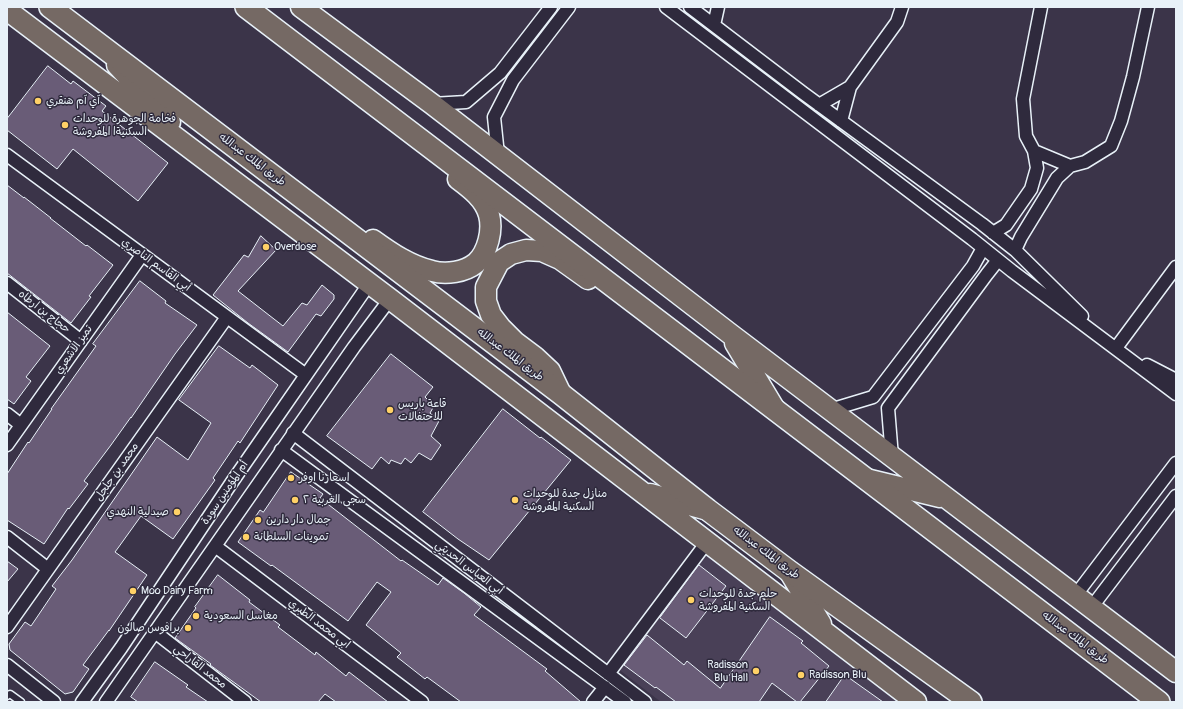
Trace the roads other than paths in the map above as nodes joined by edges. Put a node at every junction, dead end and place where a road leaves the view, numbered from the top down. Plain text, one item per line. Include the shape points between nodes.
1 (50, 7) edge
2 (246, 7) edge
3 (301, 7) edge
4 (551, 7) edge
5 (569, 7) edge
6 (666, 7) edge
7 (718, 7) edge
8 (902, 7) edge
9 (1041, 7) edge
10 (1148, 7) edge
11 (693, 8) edge
12 (7, 10) edge
13 (714, 25) junction
14 (96, 43) junction
15 (850, 87) junction
16 (432, 104) junction
17 (819, 106) junction
18 (841, 121) junction
19 (413, 134) junction
20 (1034, 151) junction
21 (7, 155) edge
22 (498, 155) junction
23 (206, 161) junction
24 (1070, 166) junction
25 (345, 230) junction
26 (993, 234) junction
27 (983, 248) junction
28 (1015, 250) junction
29 (142, 255) junction
30 (998, 260) junction
31 (1176, 267) edge
32 (7, 284) edge
33 (369, 284) junction
34 (390, 299) junction
35 (639, 306) junction
36 (227, 317) junction
37 (729, 333) junction
38 (81, 341) junction
39 (1116, 348) junction
40 (306, 375) junction
41 (1176, 380) edge
42 (561, 394) junction
43 (1176, 394) edge
44 (775, 410) junction
45 (830, 410) junction
46 (7, 414) edge
47 (21, 425) junction
48 (293, 433) junction
49 (7, 445) edge
50 (281, 450) junction
51 (892, 457) junction
52 (1176, 463) edge
53 (866, 479) junction
54 (640, 491) junction
55 (1176, 496) edge
56 (947, 499) junction
57 (708, 510) junction
58 (7, 537) edge
59 (707, 542) junction
60 (215, 546) junction
61 (48, 569) junction
62 (789, 571) junction
63 (1075, 596) junction
64 (1091, 608) junction
65 (7, 627) edge
66 (155, 632) junction
67 (826, 633) junction
68 (7, 665) edge
69 (1176, 672) edge
70 (608, 674) junction
71 (1133, 682) junction
72 (605, 687) junction
73 (7, 696) edge
74 (21, 702) edge
75 (54, 702) edge
76 (82, 702) edge
77 (106, 702) edge
78 (245, 702) edge
79 (422, 702) edge
80 (593, 702) edge
81 (625, 702) edge
82 (645, 702) edge
83 (916, 702) edge
84 (971, 702) edge
85 (1154, 702) edge
86 (1159, 702) edge

1 - 14 highway, طريق الملك عبدالله
2 - 19 highway, طريق الملك عبدالله
3 - 16 main road
4 - 16 street via 500,73 466,102
5 - 22 street via 513,80 494,117
6 - 27 street
7 - 13 street
8 - 15 street via 897,22
9 - 20 street via 1023,99 1026,136
10 - 24 street via 1131,85 1111,146 1085,162
11 - 13 street
12 - 23 main road
13 - 17 street
14 - 23 main road
14 - 25 highway, طريق الملك عبدالله
15 - 17 street
15 - 18 street
16 - 22 main road
17 - 18 street
18 - 26 street
19 - 25 main road via 420,148 430,158 484,202 491,228 483,253 476,262 458,272 433,272 398,257 370,238
19 - 35 highway, طريق الملك عبدالله
20 - 24 street
20 - 26 street via 1037,168 1031,189 1006,225
21 - 29 street, أبي القاسم الناصري
22 - 37 main road
23 - 33 main road
24 - 28 street via 1057,178 1020,237
25 - 42 highway, طريق الملك عبدالله
26 - 28 street
27 - 30 street
27 - 45 street via 973,266 872,397
28 - 39 street
29 - 36 street, أبي القاسم الناصري
29 - 38 street, تميز الاشعري
30 - 43 street
30 - 51 street via 888,408
31 - 39 street
32 - 38 street, حجاج بن ارطاه
33 - 34 main road
33 - 40 street, أم المؤمنين سودة
34 - 48 street, أم المؤمنين سودة
34 - 54 main road
35 - 42 main road via 612,295 560,259 542,251 526,250 511,254 499,262 486,287 486,300 491,315 515,342 550,371
35 - 44 highway, طريق الملك عبدالله
36 - 40 street, أبي القاسم الناصري
36 - 61 street, محمد بن جلجل
37 - 44 main road
37 - 45 main road
38 - 47 street, تميز الاشعري
39 - 41 street
40 - 76 street, أم المؤمنين سودة
42 - 57 highway, طريق الملك عبدالله
44 - 53 highway, طريق الملك عبدالله
45 - 51 main road
46 - 47 street
47 - 49 street, تميز الاشعري
48 - 50 street, أم المؤمنين سودة
48 - 70 street, أبي العباس الحديثي
50 - 60 street, أم المؤمنين سودة
50 - 72 street, أبي العباس الحديثي
51 - 56 main road
52 - 63 street
53 - 56 main road
53 - 71 highway, طريق الملك عبدالله
54 - 57 main road
54 - 59 main road
55 - 64 street
56 - 63 main road
57 - 62 highway, طريق الملك عبدالله
58 - 61 street
59 - 67 main road
59 - 70 street
60 - 66 street, أم المؤمنين سودة
60 - 79 street, ابي محمد الطبري
61 - 65 street, محمد بن جلجل
62 - 67 main road
62 - 84 highway, طريق الملك عبدالله
63 - 64 main road
64 - 69 main road
66 - 77 street, أم المؤمنين سودة
66 - 78 street, محمد القاراحي
67 - 83 main road
68 - 75 street
70 - 82 street, أبي العباس الحديثي
71 - 85 main road
71 - 86 highway, طريق الملك عبدالله
72 - 80 street
72 - 81 street, أبي العباس الحديثي
73 - 74 lane via 10,694

